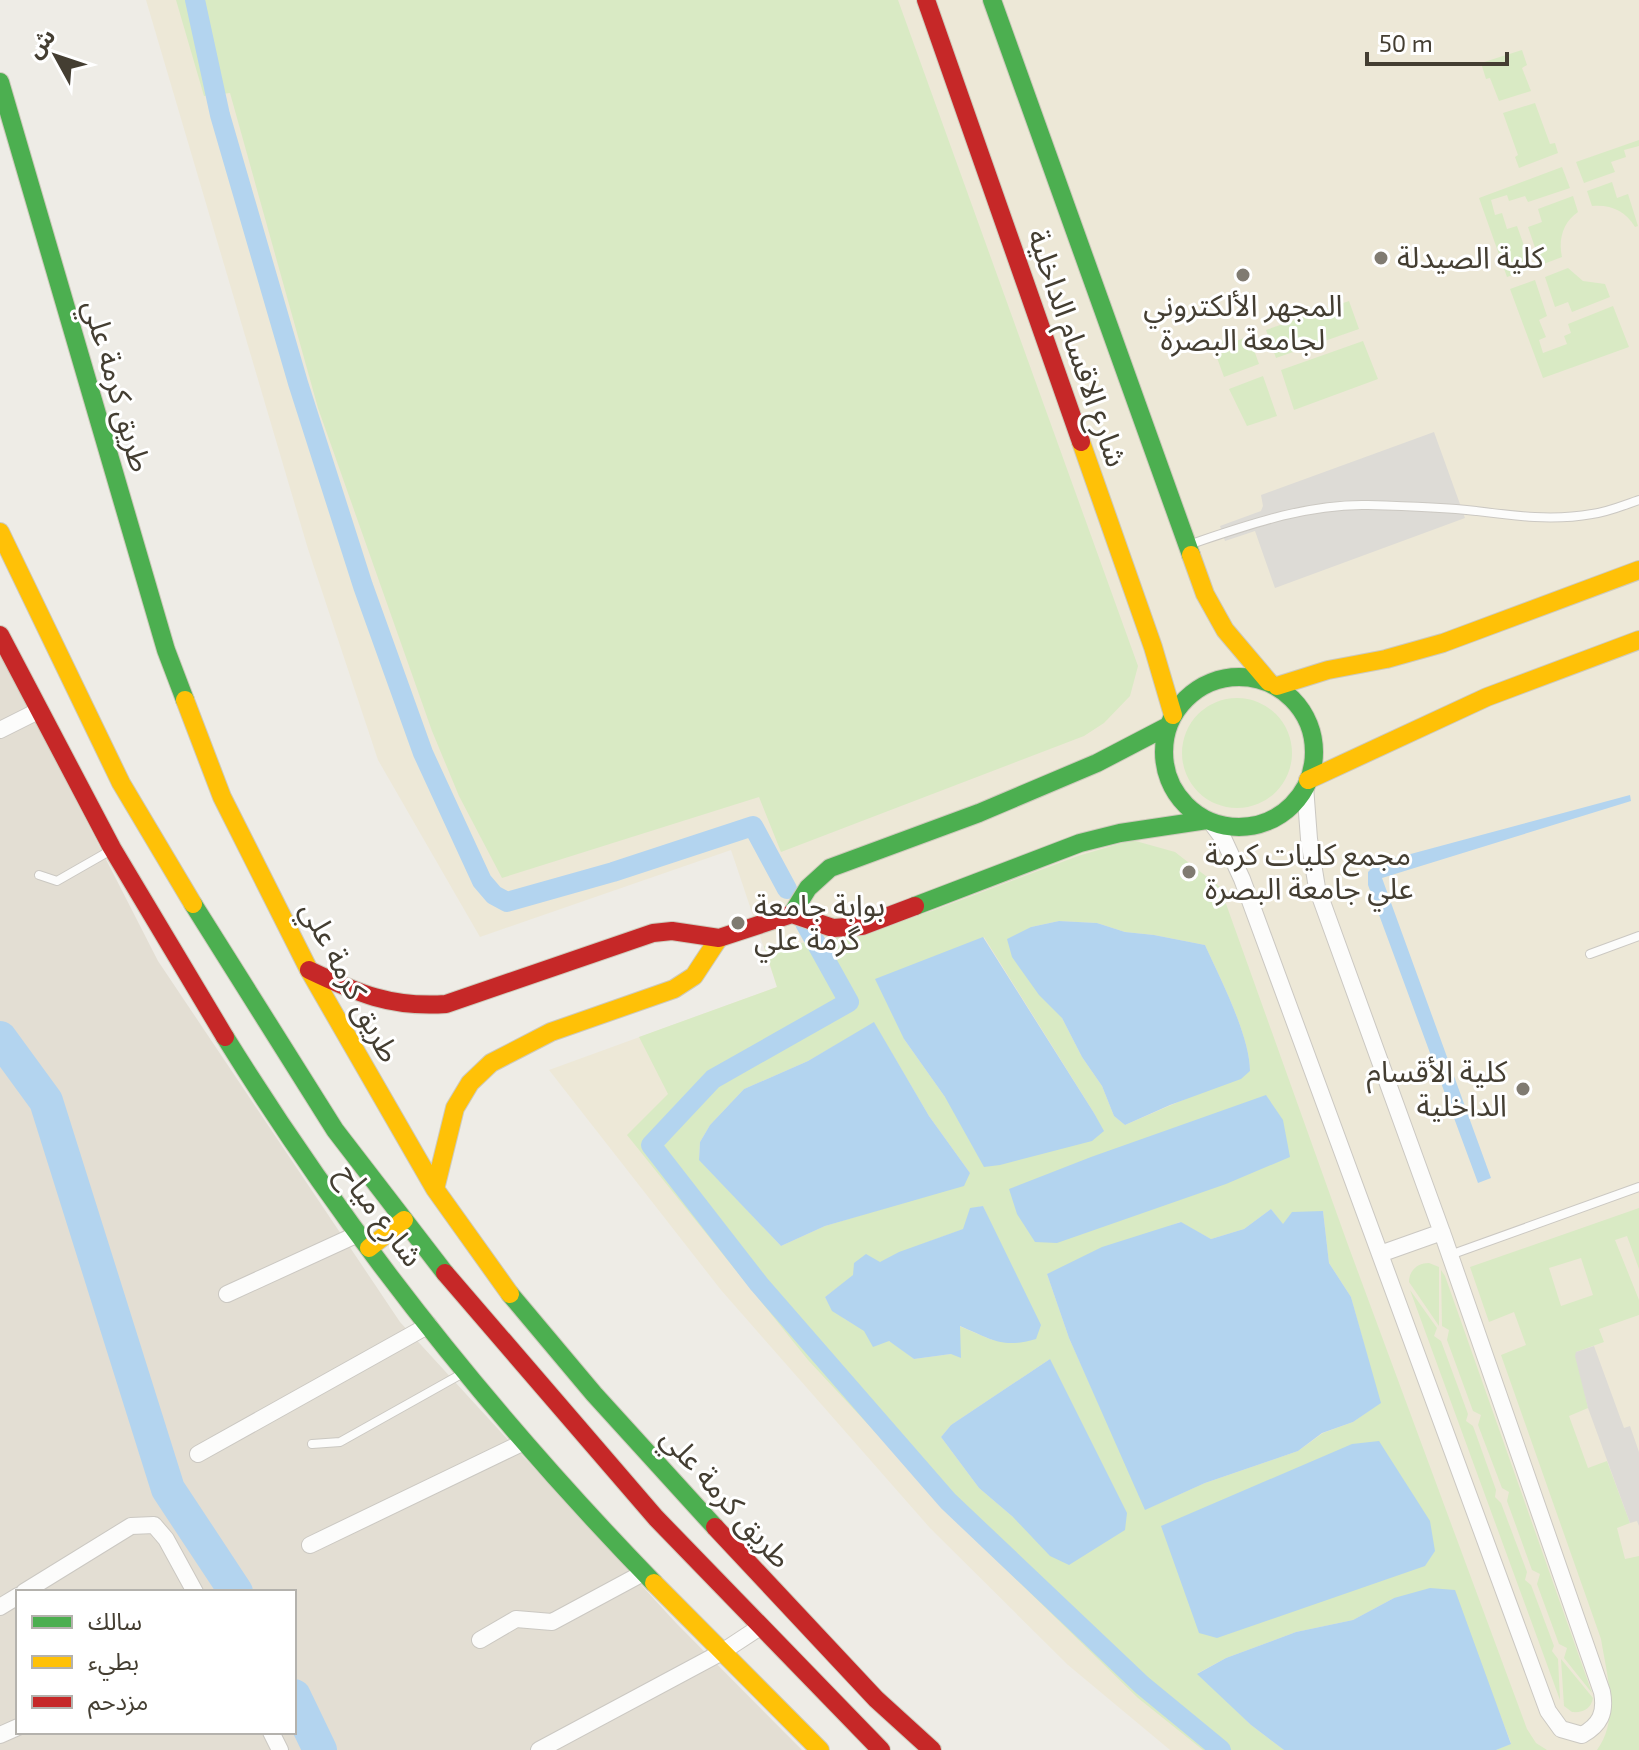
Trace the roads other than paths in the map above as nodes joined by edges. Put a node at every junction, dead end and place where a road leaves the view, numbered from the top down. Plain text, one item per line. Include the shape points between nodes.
1 (926, 0) edge
2 (992, 0) edge
3 (0, 82) edge
4 (1639, 500) edge
5 (0, 532) edge
6 (1187, 545) junction
7 (1639, 570) edge
8 (0, 635) edge
9 (1639, 640) edge
10 (5, 656) edge
11 (1273, 684) junction
12 (38, 711) junction
13 (1170, 720) junction
14 (0, 730) edge
15 (1307, 783) junction
16 (1209, 821) junction
17 (114, 848) junction
18 (39, 875) dead end
19 (792, 914) junction
20 (1639, 936) edge
21 (719, 938) junction
22 (1590, 954) dead end
23 (309, 970) junction
24 (1639, 1187) edge
25 (435, 1189) junction
26 (404, 1220) junction
27 (1442, 1232) junction
28 (364, 1241) junction
29 (1380, 1254) junction
30 (1450, 1255) junction
31 (227, 1294) dead end
32 (429, 1325) junction
33 (466, 1372) junction
34 (524, 1442) junction
35 (312, 1444) dead end
36 (198, 1454) dead end
37 (310, 1545) dead end
38 (643, 1573) junction
39 (27, 1590) edge
40 (194, 1590) edge
41 (760, 1627) junction
42 (480, 1640) dead end
43 (722, 1652) junction
44 (539, 1750) edge
45 (820, 1750) edge
46 (881, 1750) edge
47 (932, 1750) edge

1 - 13 main road, شارع الاقسام الداخلية via 1153,647
2 - 6 main road, شارع الاقسام الداخلية
3 - 23 main road, طريق كرمة علي via 166,650 222,797
4 - 6 lane via 1556,518 1364,505 1322,508 1259,521
5 - 26 main road, طريق كرمة علي via 121,783 171,870 335,1130
6 - 11 main road, شارع الاقسام الداخلية via 1225,630
7 - 11 main road via 1443,643
8 - 10 main road, شارع مياح
9 - 15 main road via 1441,717
10 - 12 main road, شارع مياح
11 - 13 main road via 1226,677 1187,697
11 - 15 main road via 1294,700 1313,737
12 - 14 street
12 - 17 main road, شارع مياح
13 - 16 main road via 1164,748 1174,791
13 - 19 main road via 1097,763 830,868 813,880
15 - 16 main road via 1294,803 1259,825
15 - 27 street via 1317,888
16 - 19 main road via 1080,843 862,926 833,928
16 - 29 street via 1242,879
17 - 18 lane via 57,881
17 - 28 main road, شارع مياح via 217,1027
19 - 21 main road
20 - 22 lane
21 - 23 main road via 653,933 458,1000 420,1007 369,998
21 - 25 main road via 694,976 674,989 551,1032 491,1063 455,1108
23 - 25 main road, طريق كرمة علي
24 - 30 lane
25 - 47 main road, طريق كرمة علي via 495,1276 594,1394 782,1601
26 - 28 main road
26 - 41 main road, طريق كرمة علي via 656,1518
27 - 29 street
27 - 30 street
28 - 31 street
28 - 32 main road, شارع مياح
29 - 30 street via 1548,1711 1561,1729 1582,1735 1602,1718 1602,1692
32 - 33 main road, شارع مياح
32 - 36 street
33 - 34 main road, شارع مياح
33 - 35 lane via 340,1442
34 - 37 street
34 - 38 main road, شارع مياح
38 - 42 street via 552,1622 516,1619
38 - 43 main road, شارع مياح
39 - 40 street via 131,1526 154,1525
41 - 43 street
41 - 46 main road, طريق كرمة علي
43 - 44 street
43 - 45 main road, شارع مياح

